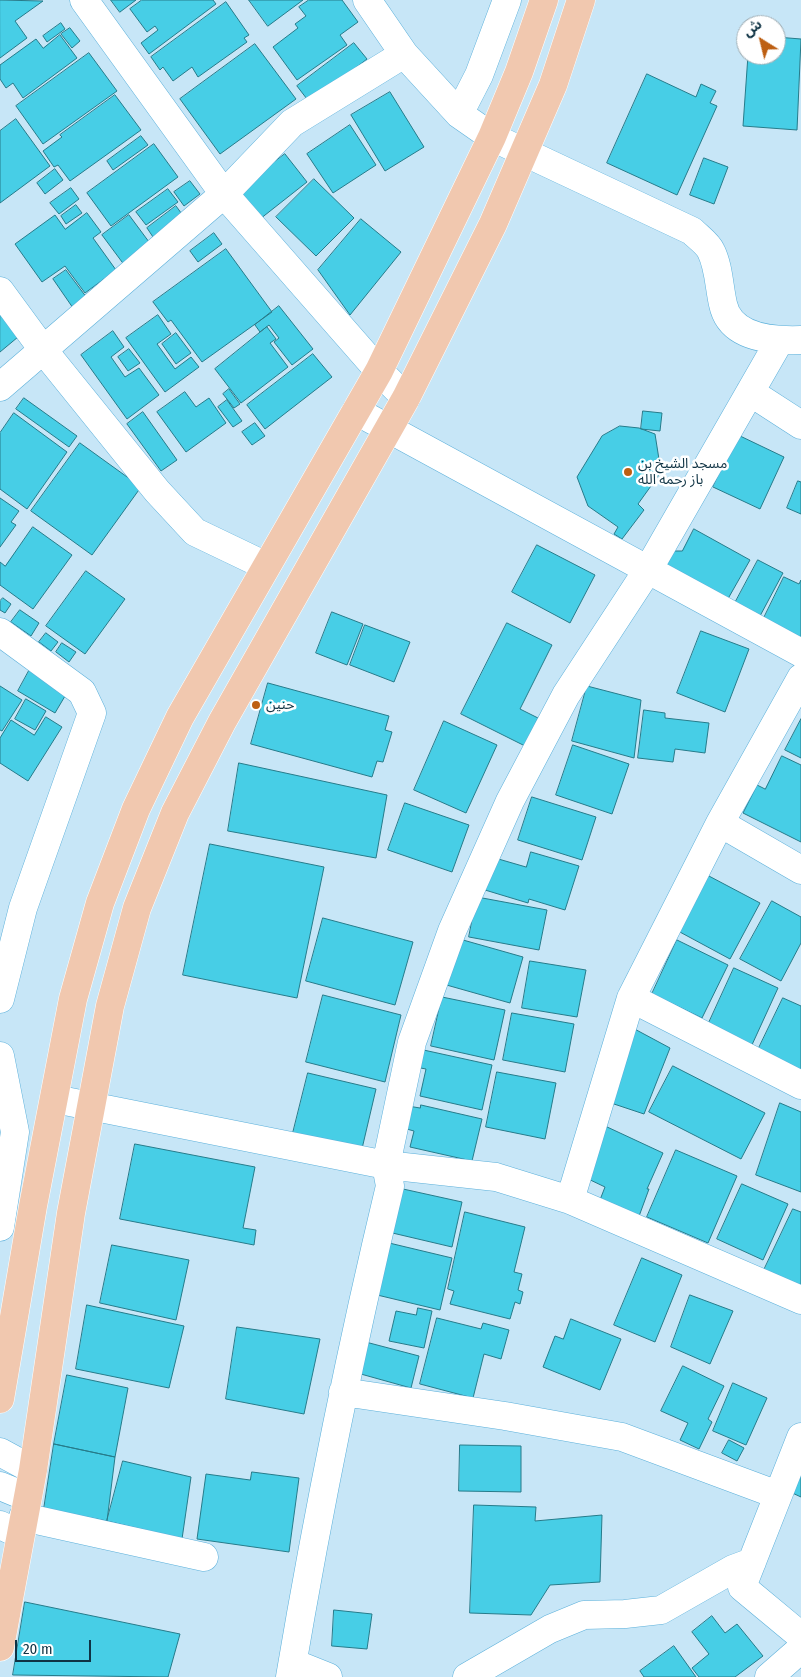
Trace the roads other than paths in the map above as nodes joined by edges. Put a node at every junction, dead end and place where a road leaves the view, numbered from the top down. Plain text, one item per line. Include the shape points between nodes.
1 (84, 0) edge
2 (367, 0) edge
3 (507, 0) edge
4 (544, 0) edge
5 (582, 0) edge
6 (404, 54) junction
7 (460, 114) junction
8 (492, 137) junction
9 (524, 153) junction
10 (224, 194) junction
11 (0, 291) edge
12 (791, 340) edge
13 (44, 351) junction
14 (379, 371) junction
15 (0, 387) edge
16 (750, 392) junction
17 (406, 398) junction
18 (356, 411) junction
19 (801, 425) edge
20 (388, 429) junction
21 (266, 566) junction
22 (648, 568) junction
23 (0, 632) edge
24 (801, 653) edge
25 (801, 678) edge
26 (720, 823) junction
27 (801, 870) edge
28 (631, 998) junction
29 (0, 999) edge
30 (0, 1056) edge
31 (801, 1085) edge
32 (55, 1099) junction
33 (91, 1108) junction
34 (386, 1165) junction
35 (570, 1200) junction
36 (0, 1227) edge
37 (801, 1300) edge
38 (343, 1392) junction
39 (0, 1399) edge
40 (801, 1437) edge
41 (0, 1452) edge
42 (32, 1470) junction
43 (0, 1486) edge
44 (778, 1495) junction
45 (17, 1518) edge
46 (204, 1557) dead end
47 (752, 1562) junction
48 (801, 1636) edge
49 (0, 1647) edge
50 (801, 1649) edge
51 (292, 1670) edge
52 (328, 1677) edge
53 (467, 1677) edge
54 (769, 1677) edge

1 - 10 street
2 - 6 street
3 - 7 street via 479,75
4 - 8 main road via 520,72
5 - 9 main road via 553,85
6 - 7 street
6 - 10 street via 292,124
7 - 8 street
8 - 9 street
8 - 14 main road
9 - 12 street via 692,231 710,249 723,307 737,327 757,337
9 - 17 main road via 493,224
10 - 13 street
10 - 14 street
11 - 13 street
12 - 16 street
13 - 15 street
13 - 21 street via 157,491 195,532
14 - 17 street
14 - 18 main road
16 - 19 street
16 - 22 street
17 - 20 main road
18 - 20 street
18 - 21 main road
20 - 22 street
20 - 33 main road via 222,722 175,813 137,908 110,1006
21 - 32 main road via 180,717 136,808 100,903 72,999
22 - 24 street
22 - 34 street via 566,694 510,801 456,922 412,1042
23 - 29 street via 82,692 92,713 23,908
25 - 26 street
26 - 27 street
26 - 28 street
28 - 31 street
28 - 35 street
30 - 36 street via 15,1132
32 - 33 street
32 - 39 main road
33 - 34 street
33 - 42 main road via 71,1213
34 - 35 street via 496,1177
34 - 38 street via 390,1186
35 - 37 street
38 - 44 street via 622,1437
38 - 51 street
40 - 44 street
41 - 42 street
42 - 45 main road
43 - 45 street
44 - 47 street
45 - 46 street
45 - 49 main road
47 - 48 street via 742,1587
47 - 53 street via 733,1569 661,1610 584,1615 550,1629
50 - 54 street
51 - 52 street

